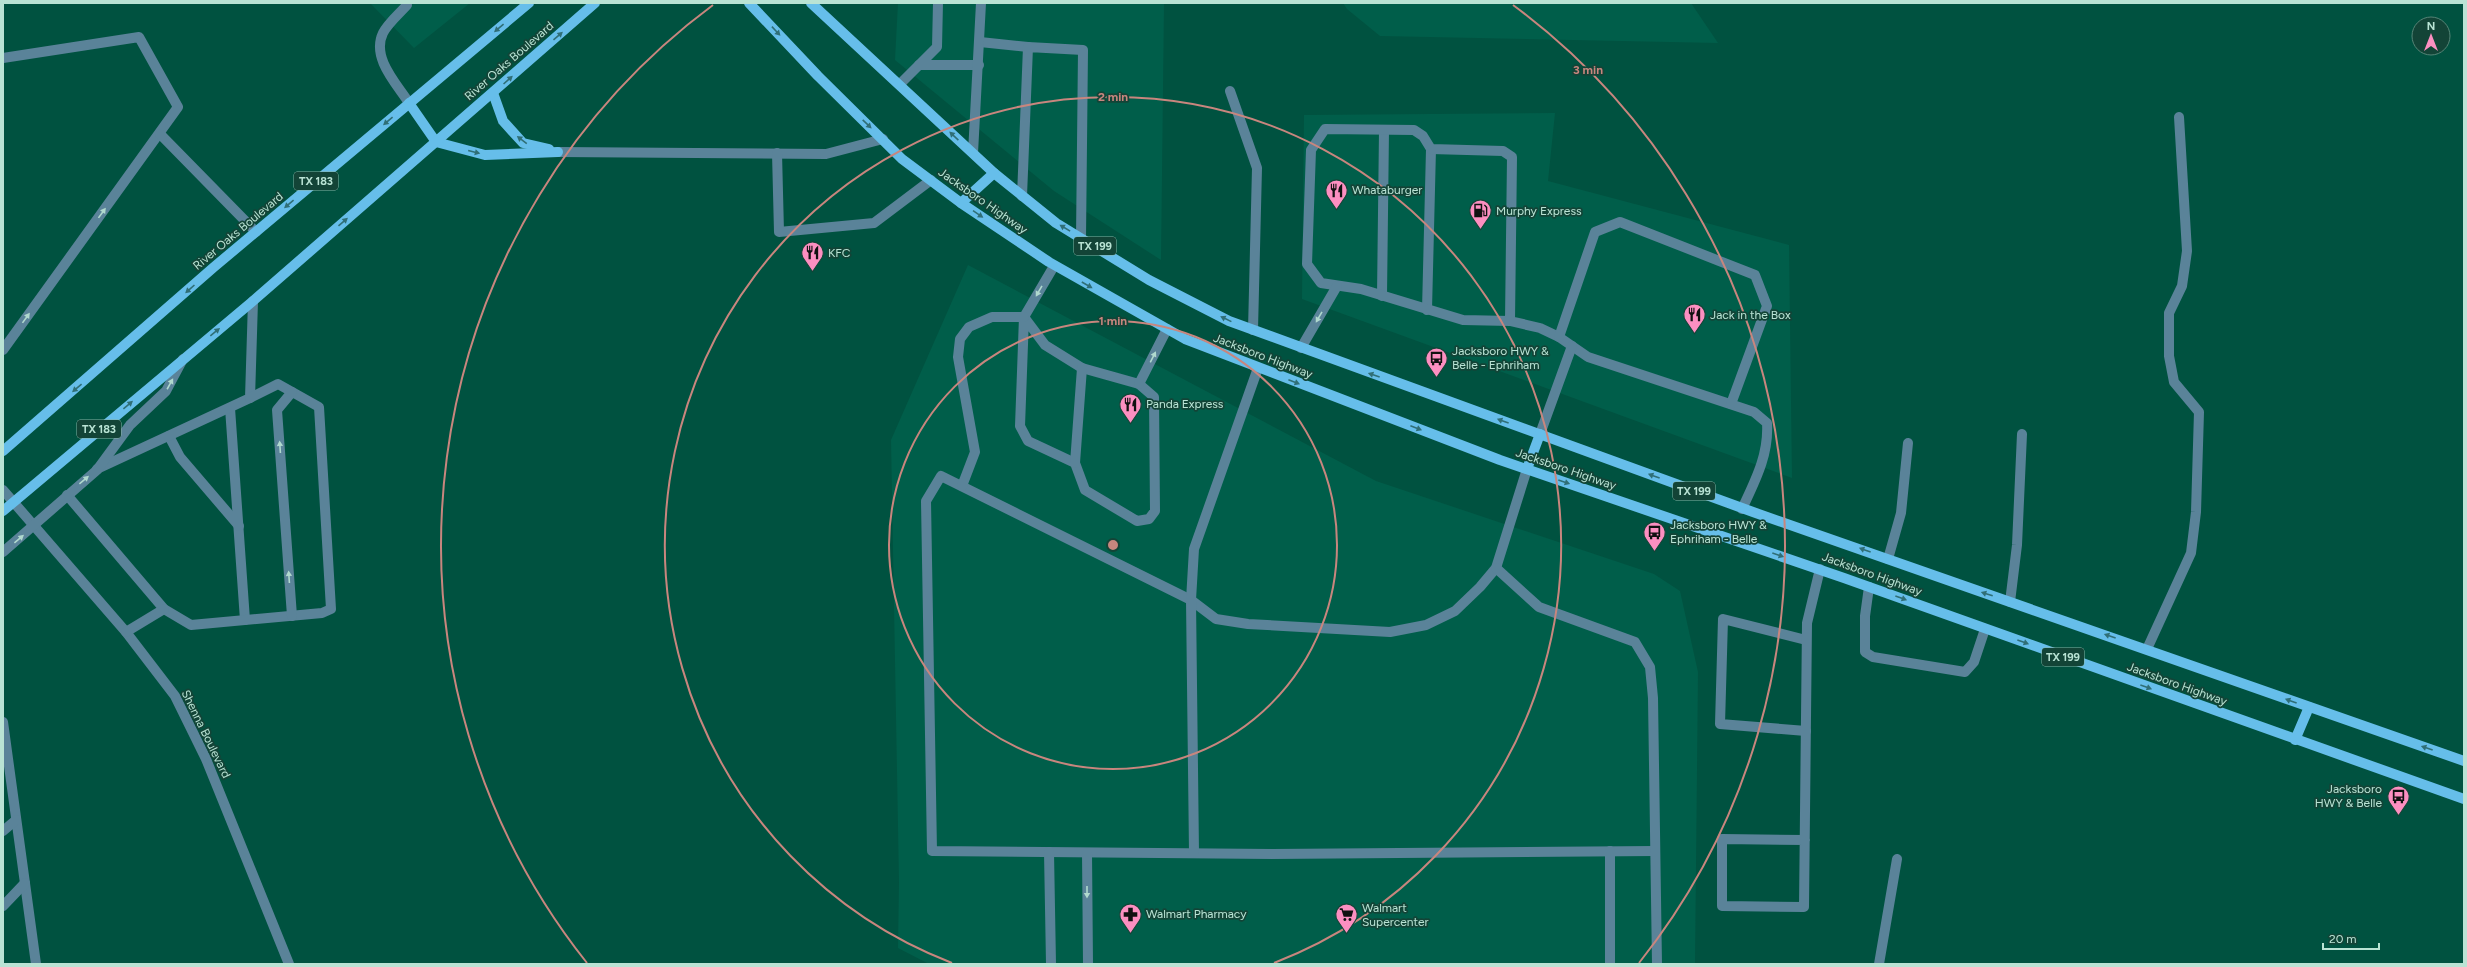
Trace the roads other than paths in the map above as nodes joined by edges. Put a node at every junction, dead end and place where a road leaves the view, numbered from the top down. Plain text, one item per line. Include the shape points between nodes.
1 (529, 3) edge
2 (595, 3) edge
3 (749, 3) edge
4 (811, 3) edge
5 (815, 3) edge
6 (938, 3) edge
7 (981, 3) edge
8 (408, 4) edge
9 (831, 22) junction
10 (980, 42) junction
11 (1028, 47) junction
12 (3, 58) edge
13 (919, 64) junction
14 (979, 65) junction
15 (900, 84) junction
16 (1230, 91) dead end
17 (493, 93) junction
18 (409, 103) junction
19 (2179, 117) dead end
20 (1384, 130) junction
21 (160, 134) junction
22 (883, 139) junction
23 (436, 142) junction
24 (1431, 149) junction
25 (558, 152) junction
26 (777, 153) junction
27 (973, 153) junction
28 (994, 173) junction
29 (931, 180) junction
30 (1022, 196) junction
31 (961, 203) junction
32 (256, 232) junction
33 (1081, 238) junction
34 (1054, 266) junction
35 (1337, 286) junction
36 (1382, 296) junction
37 (254, 301) junction
38 (1427, 310) junction
39 (1024, 317) junction
40 (1510, 320) junction
41 (1167, 329) junction
42 (1253, 330) junction
43 (1559, 337) junction
44 (1572, 346) junction
45 (1301, 348) junction
46 (3, 350) edge
47 (185, 357) junction
48 (1082, 368) junction
49 (1258, 368) junction
50 (1139, 384) junction
51 (292, 392) junction
52 (250, 398) junction
53 (1730, 404) junction
54 (230, 408) junction
55 (1540, 434) junction
56 (2022, 434) dead end
57 (169, 436) junction
58 (1908, 443) dead end
59 (3, 451) edge
60 (1076, 463) junction
61 (1527, 469) junction
62 (96, 470) junction
63 (962, 486) junction
64 (3, 490) edge
65 (67, 494) junction
66 (13, 502) junction
67 (1742, 508) junction
68 (3, 511) edge
69 (35, 526) junction
70 (238, 526) junction
71 (3, 552) edge
72 (1888, 559) junction
73 (1496, 568) junction
74 (1820, 569) junction
75 (1869, 587) junction
76 (1191, 600) junction
77 (2010, 602) junction
78 (164, 610) junction
79 (292, 616) junction
80 (245, 620) junction
81 (1985, 629) junction
82 (126, 632) junction
83 (1806, 640) junction
84 (2147, 649) junction
85 (2309, 707) junction
86 (3, 722) edge
87 (1806, 731) junction
88 (2295, 740) junction
89 (5, 754) edge
90 (2464, 761) edge
91 (2464, 799) edge
92 (16, 820) junction
93 (3, 831) edge
94 (1805, 840) junction
95 (1610, 851) junction
96 (1656, 851) junction
97 (1050, 852) junction
98 (1087, 853) junction
99 (1194, 853) junction
100 (1898, 859) dead end
101 (25, 883) junction
102 (3, 906) edge
103 (36, 964) edge
104 (289, 964) edge
105 (1050, 964) edge
106 (1088, 964) edge
107 (1610, 964) edge
108 (1657, 964) edge
109 (1879, 964) edge

1 -> 18 main road, River Oaks Boulevard / TX 183
17 -> 2 main road, River Oaks Boulevard / TX 183
3 -> 22 main road, Jacksboro Highway / TX 199
4 - 9 main road, Jacksboro Highway / TX 199
5 - 9 main road
6 - 13 street via 937,47
7 - 10 street
8 - 18 street via 383,33 380,44 383,63
9 - 15 main road, Jacksboro Highway / TX 199
10 - 11 street
10 - 14 street
11 - 30 street
11 - 33 street via 1083,50
12 - 21 street via 138,37 178,107
13 - 14 street
13 - 15 street
14 - 27 street
27 -> 15 main road, Jacksboro Highway / TX 199
16 - 42 street via 1257,168
17 - 23 main road, River Oaks Boulevard / TX 183
25 -> 17 main road via 523,142 502,121
18 - 23 main road
18 -> 32 main road, River Oaks Boulevard / TX 183
19 - 84 street via 2187,251 2182,286 2169,313 2169,349 2174,382 2199,412 2196,512 2191,553
20 - 24 street via 1414,130 1424,136
20 - 35 street via 1325,130 1311,150 1307,264 1321,283
20 - 36 street
21 - 32 street
46 -> 21 street
22 - 26 street via 826,154
22 - 29 main road, Jacksboro Highway / TX 199 via 902,159
23 -> 25 main road via 485,155
37 -> 23 main road, River Oaks Boulevard / TX 183
24 - 38 street
24 - 40 street via 1503,151 1512,157
25 - 26 street
26 - 29 street via 779,232 874,223
27 - 28 main road, Jacksboro Highway / TX 199
28 - 30 main road, Jacksboro Highway / TX 199
28 - 31 main road
29 - 31 main road, Jacksboro Highway / TX 199
33 -> 30 main road, Jacksboro Highway / TX 199 via 1056,223
31 -> 34 main road, Jacksboro Highway / TX 199
32 -> 59 main road, River Oaks Boulevard / TX 183
42 -> 33 main road, Jacksboro Highway / TX 199 via 1229,321 1149,280
34 -> 39 street
34 -> 41 main road, Jacksboro Highway / TX 199
35 - 36 street via 1361,289
35 -> 45 street
36 - 38 street
47 -> 37 main road, River Oaks Boulevard / TX 183
37 - 52 street
38 - 40 street via 1463,320
39 - 48 street via 1045,345
39 - 60 street via 1020,426 1028,441
39 - 63 street via 992,317 969,327 960,339 958,357 975,452
40 - 43 street via 1540,328
41 - 49 main road, Jacksboro Highway / TX 199 via 1185,339
50 -> 41 street
42 - 45 main road, Jacksboro Highway / TX 199
43 - 44 street
43 - 53 street via 1595,232 1620,222 1756,275 1767,306
44 - 53 street via 1588,357
44 - 55 street
55 -> 45 main road, Jacksboro Highway / TX 199
62 -> 47 street, River Oaks Boulevard via 130,425 166,391
66 -> 47 main road, River Oaks Boulevard / TX 183
48 - 50 street
48 - 60 street
49 -> 61 main road, Jacksboro Highway / TX 199
49 - 76 street via 1194,549
50 - 60 street via 1154,397 1155,511 1149,519 1137,521 1085,490
51 - 52 street via 278,384
79 -> 51 street via 277,410
51 - 79 street via 319,407 331,609 322,613
52 - 54 street
53 - 67 street via 1754,412 1767,423 1768,441 1760,468
54 - 57 street
54 - 70 street
55 - 61 main road
67 -> 55 main road, Jacksboro Highway / TX 199
56 - 77 street via 2017,545
57 - 62 street
57 - 70 street via 180,457
58 - 72 street via 1901,513
61 - 73 street
61 -> 74 main road, Jacksboro Highway / TX 199
65 -> 62 street, River Oaks Boulevard
63 - 76 street
63 - 97 street via 941,476 926,501 932,851
64 - 66 street, Shenna Boulevard
65 - 69 street, River Oaks Boulevard
65 - 78 street
66 - 68 main road, River Oaks Boulevard / TX 183
66 - 69 street, Shenna Boulevard
72 -> 67 main road, Jacksboro Highway / TX 199
71 -> 69 street, River Oaks Boulevard
69 - 82 street, Shenna Boulevard
70 - 80 street
77 -> 72 main road, Jacksboro Highway / TX 199
73 - 76 street via 1455,611 1426,625 1390,632 1248,624 1216,619
73 - 96 street via 1540,607 1635,642 1650,667
74 - 75 main road, Jacksboro Highway / TX 199
74 - 83 street via 1807,623
75 -> 81 main road, Jacksboro Highway / TX 199
75 - 81 street via 1865,616 1865,652 1872,657 1965,672 1974,662
76 - 99 street
84 -> 77 main road, Jacksboro Highway / TX 199
78 - 80 street via 191,625
78 - 82 street
79 - 80 street
81 -> 88 main road, Jacksboro Highway / TX 199
82 - 104 street, Shenna Boulevard via 175,696 206,759
83 - 87 street
83 - 87 street via 1723,619 1720,724
85 -> 84 main road, Jacksboro Highway / TX 199
85 - 88 main road
90 -> 85 main road, Jacksboro Highway / TX 199
86 - 89 street
87 - 94 street
88 - 91 main road, Jacksboro Highway / TX 199
89 - 92 street
92 - 93 street
92 - 101 street
94 - 94 street via 1804,907 1722,906 1722,839
95 - 96 street
95 - 99 street
95 - 107 street
96 - 108 street
97 - 98 street
97 - 105 street
98 - 99 street
98 -> 106 street
100 - 109 street
101 - 102 street
101 - 103 street

